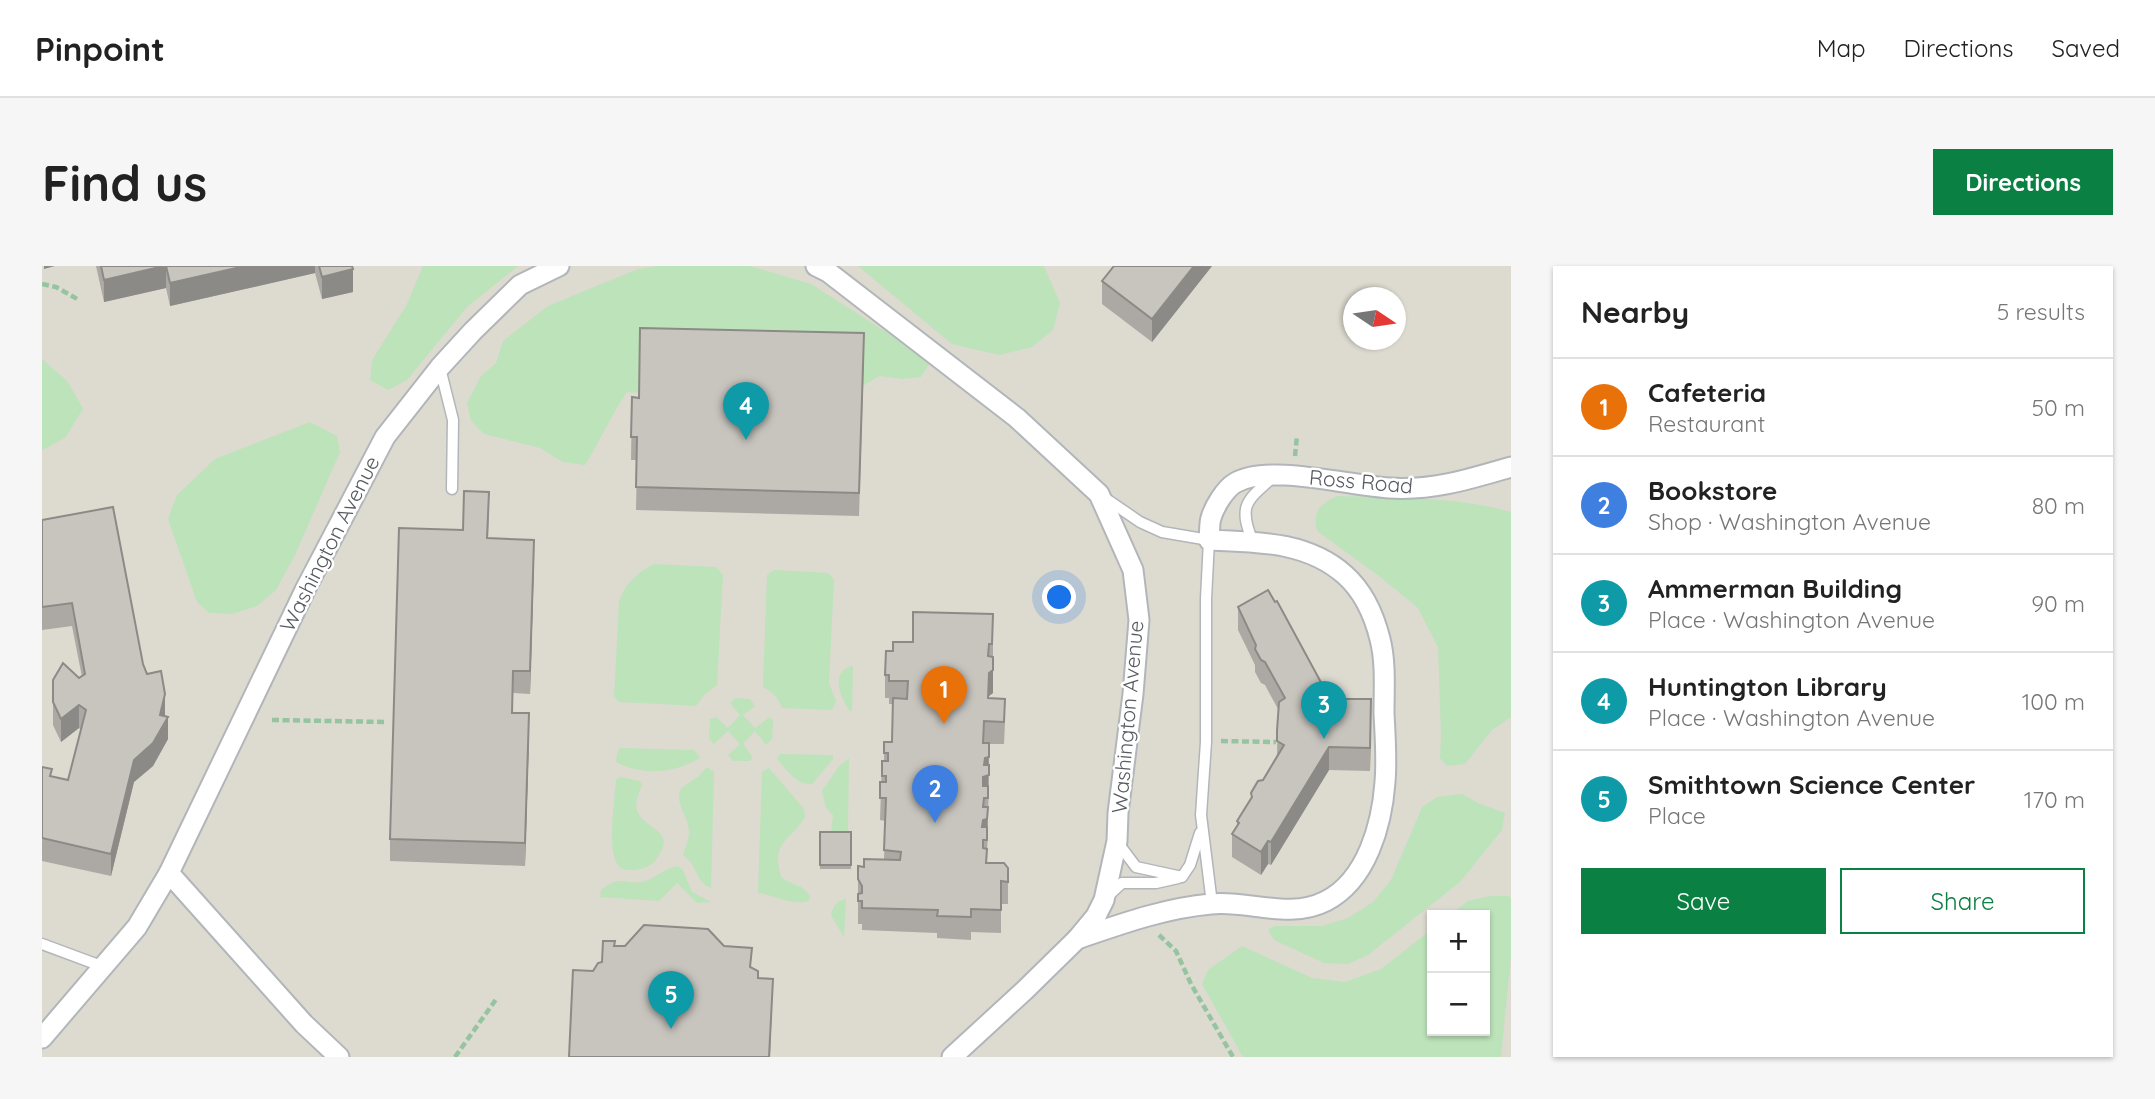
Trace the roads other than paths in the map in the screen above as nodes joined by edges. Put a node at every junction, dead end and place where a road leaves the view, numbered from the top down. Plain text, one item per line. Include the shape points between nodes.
1 (559, 266) edge
2 (816, 266) edge
3 (439, 368) junction
4 (1511, 467) edge
5 (1275, 476) junction
6 (452, 489) dead end
7 (1098, 494) junction
8 (1209, 540) junction
9 (1253, 542) junction
10 (1201, 829) junction
11 (1117, 841) junction
12 (169, 873) junction
13 (1182, 877) junction
14 (1104, 900) junction
15 (1212, 904) junction
16 (1077, 939) junction
17 (42, 944) edge
18 (104, 967) junction
19 (42, 1038) edge
20 (339, 1057) edge
21 (952, 1057) edge

1 - 3 street, Washington Avenue via 520,285
2 - 7 street, Washington Avenue via 1017,418
3 - 6 lane via 453,420
3 - 12 street, Washington Avenue via 384,437
4 - 5 street, Ross Road via 1442,486 1390,488
5 - 8 street, Ross Road via 1248,477 1233,484 1210,519
5 - 9 lane via 1250,497 1245,513
7 - 8 lane, Washington Avenue via 1162,532
7 - 11 street, Washington Avenue via 1133,569 1139,620
8 - 9 street, Washington Avenue
8 - 10 lane
9 - 15 street, Washington Avenue via 1321,557 1366,599 1380,639 1385,781 1366,856 1350,882 1326,901 1292,911
10 - 13 lane via 1191,865
10 - 15 lane
11 - 13 lane via 1136,867
11 - 14 street, Washington Avenue
12 - 18 street, Washington Avenue via 137,927
12 - 20 street
13 - 14 lane via 1122,883
14 - 16 street, Washington Avenue
15 - 16 street, Washington Avenue via 1135,918
16 - 21 street, Washington Avenue
17 - 18 lane
18 - 19 street, Washington Avenue

